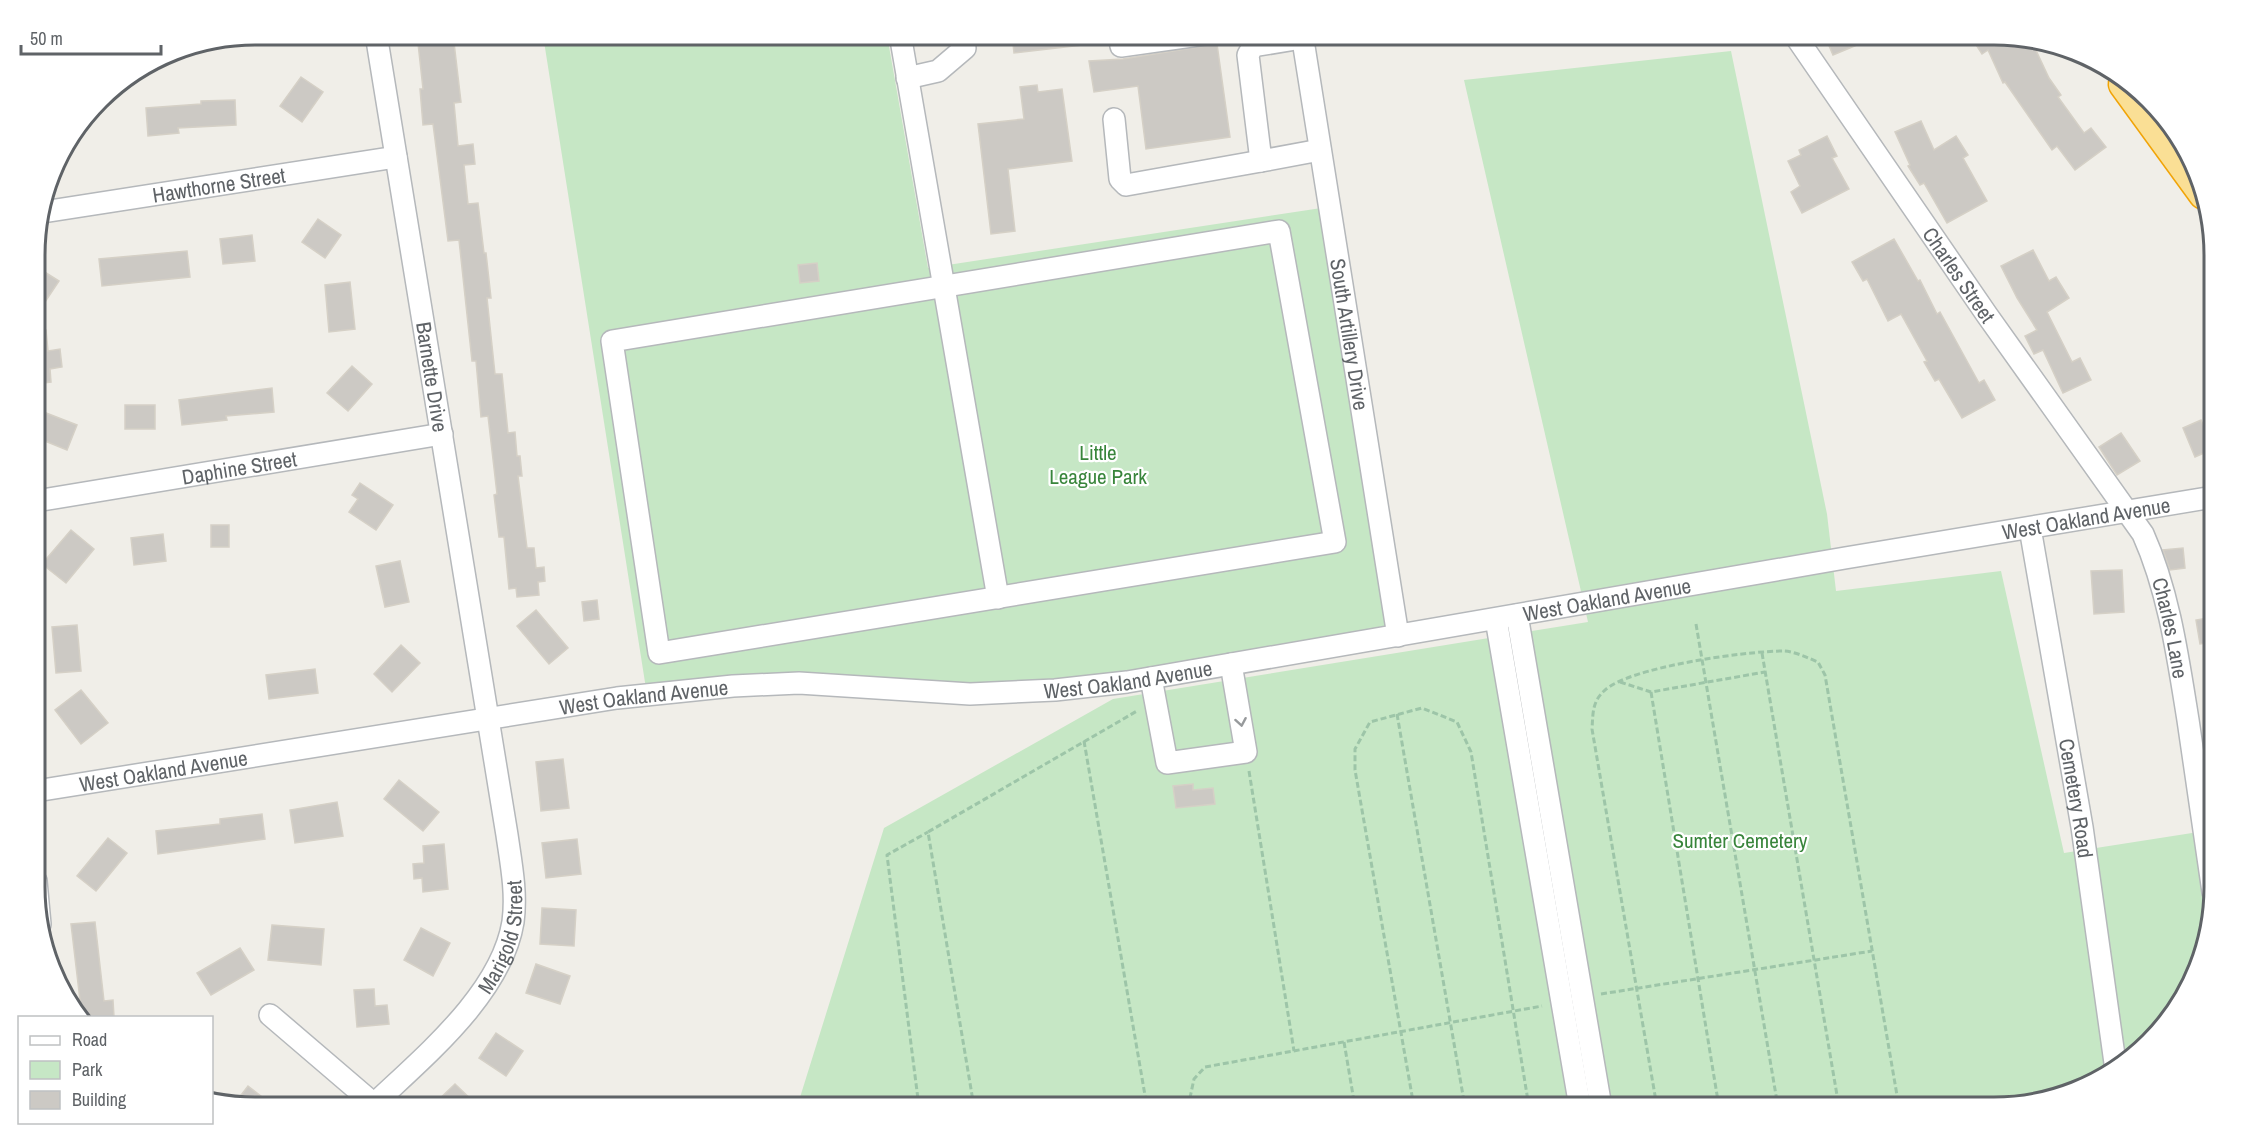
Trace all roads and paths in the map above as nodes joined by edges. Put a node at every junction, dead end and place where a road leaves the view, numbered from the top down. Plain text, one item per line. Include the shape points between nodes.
1 (378, 45) edge
2 (902, 45) edge
3 (965, 45) edge
4 (1258, 45) edge
5 (1303, 45) edge
6 (1802, 45) edge
7 (907, 78) junction
8 (2137, 102) edge
9 (1114, 118) dead end
10 (1320, 150) junction
11 (396, 158) junction
12 (1262, 161) junction
13 (2184, 167) edge
14 (50, 211) edge
15 (945, 286) junction
16 (442, 434) junction
17 (2204, 499) edge
18 (45, 500) edge
19 (2129, 512) junction
20 (2030, 528) junction
21 (998, 598) junction
22 (1517, 615) junction
23 (1496, 619) junction
24 (1696, 624) dead end
25 (1398, 636) junction
26 (1762, 653) junction
27 (1702, 660) junction
28 (1231, 664) junction
29 (1765, 672) junction
30 (1151, 678) junction
31 (1619, 681) junction
32 (1706, 681) junction
33 (1651, 692) junction
34 (1155, 702) junction
35 (1397, 714) junction
36 (488, 719) junction
37 (1084, 741) junction
38 (1246, 752) junction
39 (45, 790) edge
40 (2204, 831) edge
41 (928, 832) junction
42 (1872, 951) junction
43 (1816, 960) junction
44 (1755, 970) junction
45 (1698, 979) junction
46 (1636, 988) junction
47 (1582, 997) junction
48 (1562, 1003) junction
49 (1513, 1012) junction
50 (270, 1015) dead end
51 (1451, 1023) junction
52 (1401, 1032) junction
53 (1344, 1042) junction
54 (1294, 1051) junction
55 (2114, 1059) edge
56 (363, 1097) edge
57 (382, 1097) edge
58 (918, 1097) edge
59 (972, 1097) edge
60 (1145, 1097) edge
61 (1190, 1097) edge
62 (1353, 1097) edge
63 (1412, 1097) edge
64 (1464, 1097) edge
65 (1527, 1097) edge
66 (1578, 1097) edge
67 (1599, 1097) edge
68 (1655, 1097) edge
69 (1717, 1097) edge
70 (1776, 1097) edge
71 (1837, 1097) edge
72 (1897, 1097) edge

1 - 11 street, Barnette Drive
2 - 7 street
3 - 7 street via 938,71
4 - 12 street via 1248,55
5 - 10 street, South Artillery Drive
6 - 19 street, Charles Street
7 - 15 street
8 - 13 highway
9 - 12 street via 1120,179 1126,185
10 - 12 street
10 - 25 street, South Artillery Drive
11 - 14 street, Hawthorne Street
11 - 16 street, Barnette Drive
15 - 21 street
15 - 21 street via 1279,231 1335,542
15 - 21 street via 612,341 659,653
16 - 18 street, Daphine Street
16 - 36 street, Barnette Drive
17 - 19 street, West Oakland Avenue
19 - 20 street, West Oakland Avenue
19 - 40 street, Charles Lane via 2153,556 2167,609 2181,674
20 - 22 street, West Oakland Avenue
20 - 55 street, Cemetery Road via 2082,827
22 - 23 street, West Oakland Avenue
22 - 47 street
23 - 25 street, West Oakland Avenue
23 - 48 street
24 - 27 path
25 - 28 street, West Oakland Avenue
26 - 27 path
26 - 29 path
26 - 42 path via 1785,651 1818,662 1825,675
27 - 31 path
27 - 32 path
28 - 30 street, West Oakland Avenue
28 -> 38 street
29 - 32 path
29 - 43 path
30 - 34 street
30 - 36 street, West Oakland Avenue via 1012,693 933,693 799,684 733,687 617,698
31 - 33 path
31 - 46 path via 1604,690 1593,705 1592,729
32 - 33 path
32 - 44 path
33 - 45 path
34 - 37 path
34 - 38 street via 1167,763
35 - 49 path via 1422,708 1457,722 1471,752
35 - 51 path
35 - 52 path via 1370,722 1355,748 1355,770
36 - 39 street, West Oakland Avenue
36 - 57 street, Marigold Street via 513,879 513,924 496,969 465,1015
37 - 41 path
37 - 60 path
38 - 54 path
41 - 58 path via 887,855
41 - 59 path
42 - 43 path
42 - 72 path
43 - 44 path
43 - 71 path
44 - 45 path
44 - 70 path
45 - 46 path
45 - 69 path
46 - 47 path
46 - 68 path
47 - 67 street
48 - 49 path
48 - 66 street
49 - 51 path
49 - 65 path
50 - 56 street
51 - 52 path
51 - 64 path
52 - 53 path
52 - 63 path
53 - 54 path
53 - 62 path
54 - 61 path via 1205,1067 1194,1079

